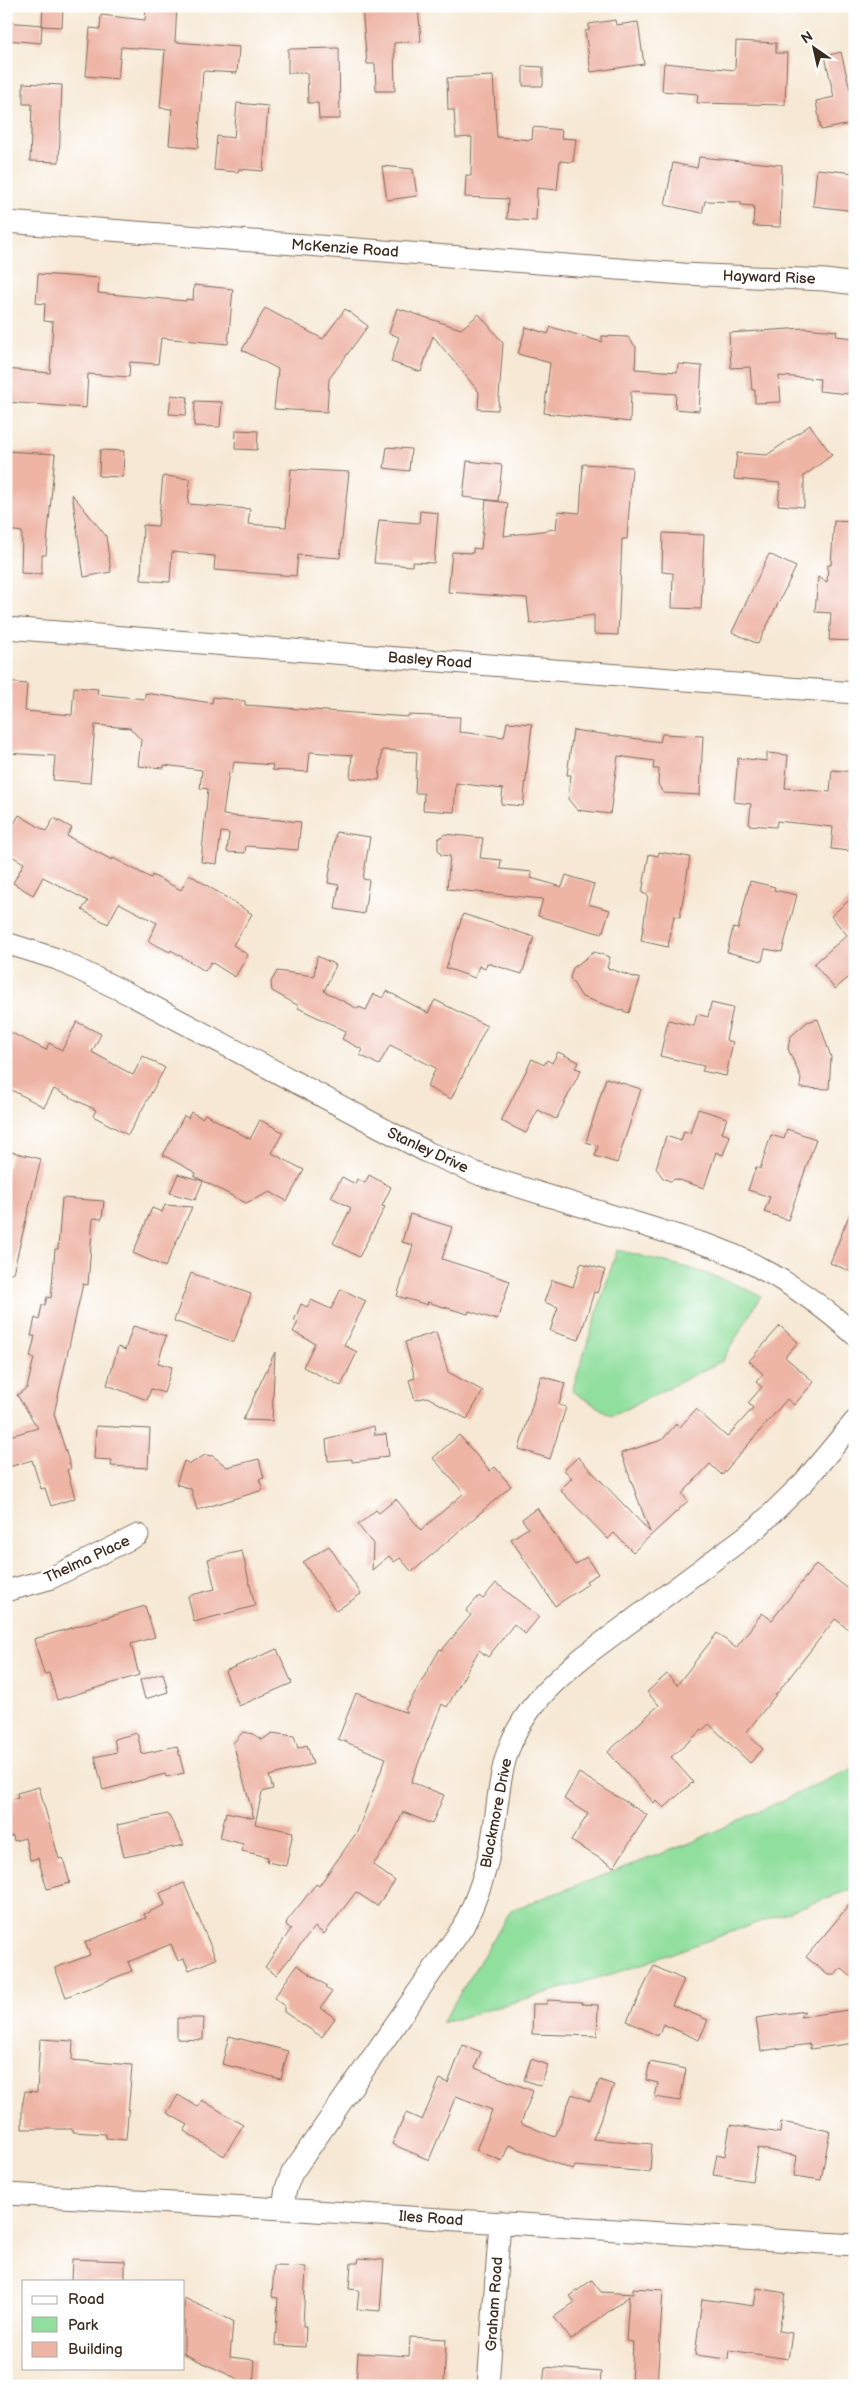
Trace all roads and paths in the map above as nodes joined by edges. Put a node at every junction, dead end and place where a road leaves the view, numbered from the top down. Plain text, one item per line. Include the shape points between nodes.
1 (6, 222) edge
2 (683, 274) joint
3 (855, 284) edge
4 (6, 628) edge
5 (855, 693) edge
6 (6, 943) edge
7 (855, 1335) edge
8 (855, 1421) edge
9 (138, 1535) dead end
10 (6, 1591) edge
11 (6, 2194) edge
12 (283, 2209) junction
13 (500, 2222) junction
14 (855, 2245) edge
15 (488, 2386) edge

1 - 2 street, McKenzie Road
2 - 3 street, Hayward Rise
4 - 5 street, Basley Road
6 - 7 street, Stanley Drive via 57,959 126,992 427,1152 481,1175 714,1246 743,1258 802,1292
8 - 12 street, Blackmore Drive via 804,1482 757,1528 583,1658 555,1680 536,1701 522,1722 505,1760 488,1862 481,1889 463,1927 292,2173
9 - 10 street, Thelma Place via 49,1579
11 - 12 street, Iles Road
12 - 13 street, Iles Road
13 - 14 street, Iles Road
13 - 15 street, Graham Road

